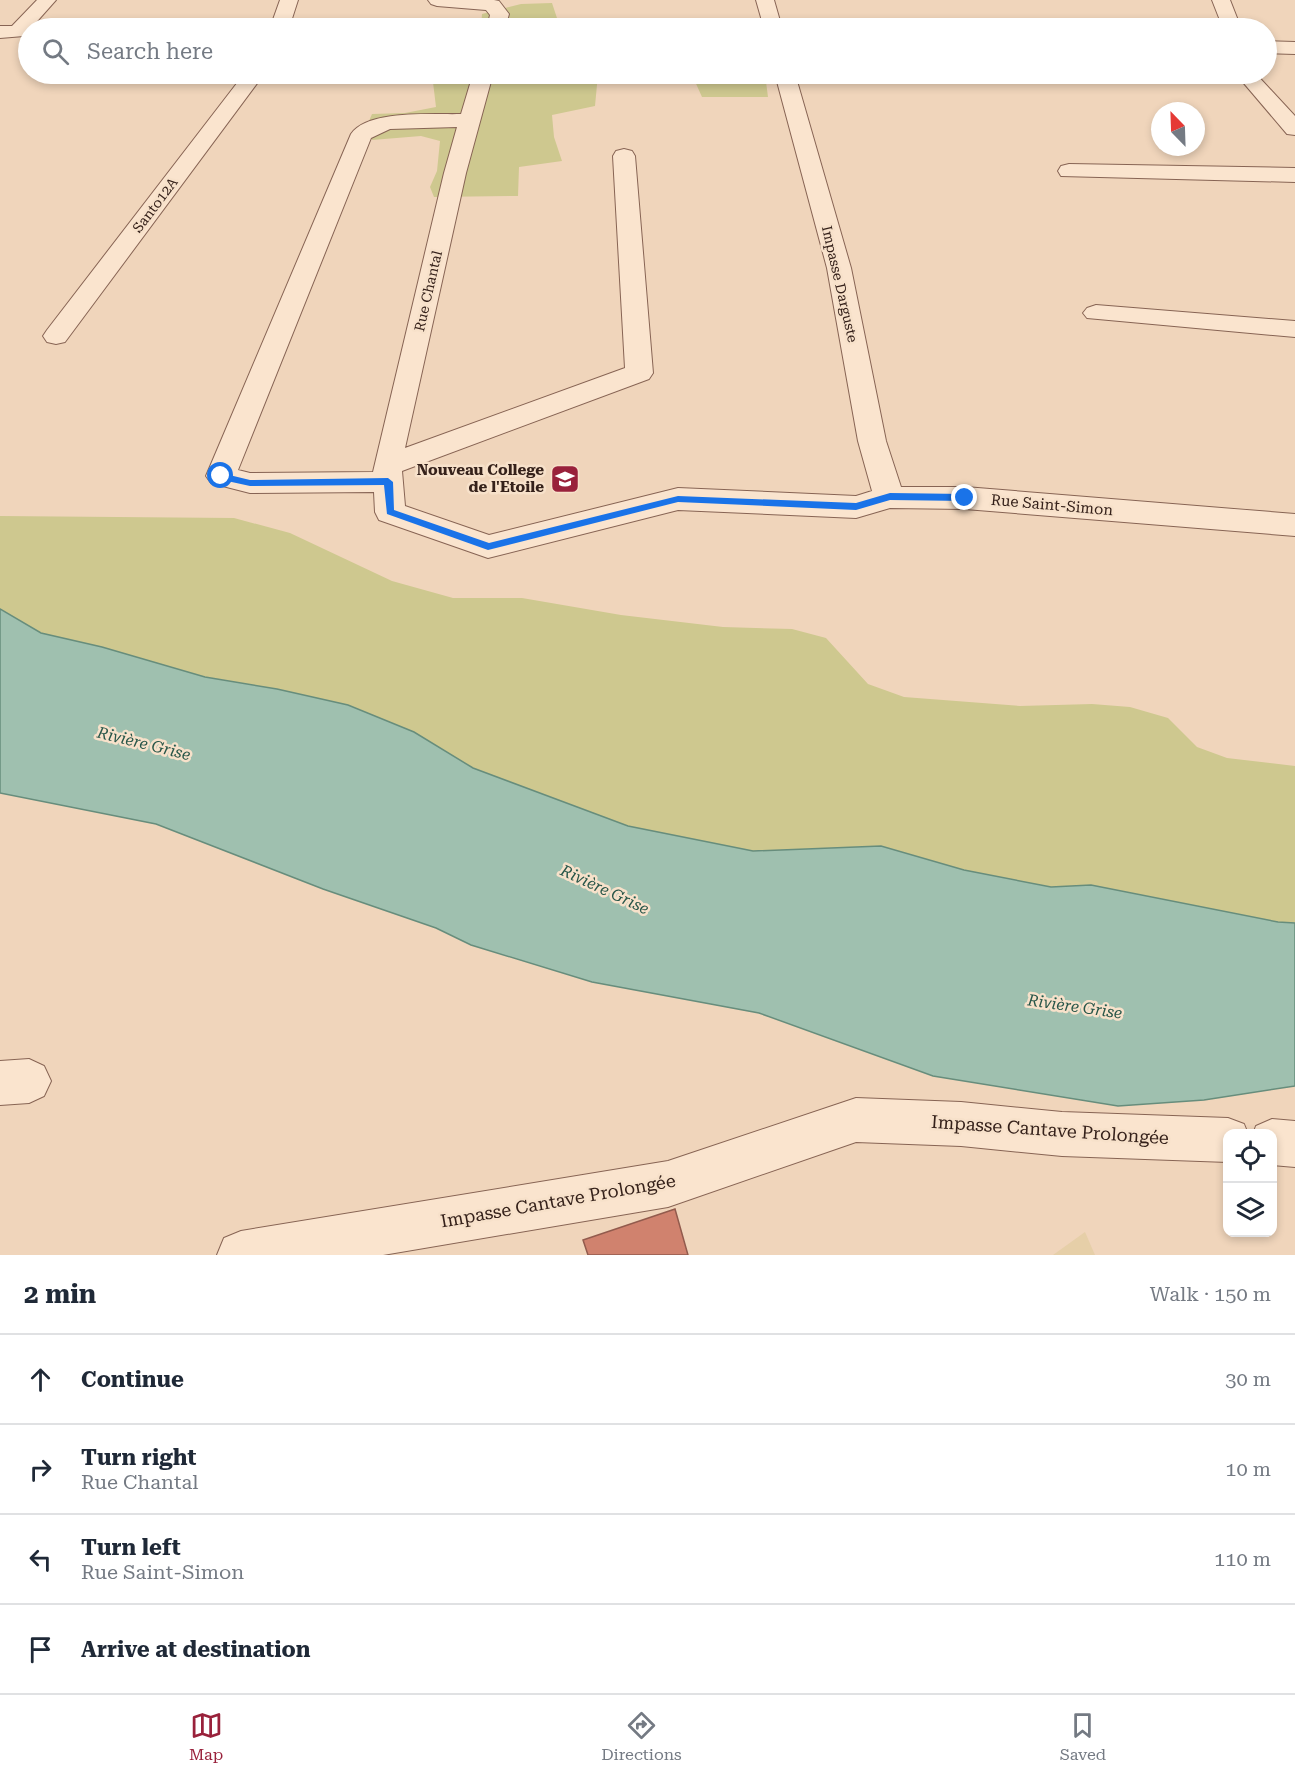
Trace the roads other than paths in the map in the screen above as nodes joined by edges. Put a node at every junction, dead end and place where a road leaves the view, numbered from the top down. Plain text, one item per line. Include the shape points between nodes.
1 (47, 0) edge
2 (289, 0) edge
3 (437, 0) edge
4 (765, 0) edge
5 (1221, 0) edge
6 (30, 18) edge
7 (283, 18) edge
8 (499, 18) edge
9 (770, 18) edge
10 (1228, 18) edge
11 (18, 31) edge
12 (0, 32) edge
13 (1277, 47) edge
14 (1295, 48) edge
15 (246, 84) edge
16 (480, 84) edge
17 (788, 84) edge
18 (1256, 84) edge
19 (470, 120) junction
20 (1292, 121) edge
21 (624, 156) dead end
22 (1069, 171) dead end
23 (1295, 175) edge
24 (1096, 313) dead end
25 (1295, 329) edge
26 (56, 336) dead end
27 (388, 474) junction
28 (890, 496) junction
29 (390, 512) joint
30 (1295, 525) edge
31 (1223, 1140) edge
32 (1277, 1142) edge
33 (1295, 1144) edge
34 (241, 1255) edge

1 - 6 street
2 - 7 street
3 - 8 street via 492,5
4 - 9 street
5 - 10 street
11 - 12 street
13 - 14 street
15 - 26 street, Santo12A
16 - 19 street, Rue Chantal
17 - 28 street, Impasse Darguste via 839,268 872,441
18 - 20 street
19 - 27 street, Rue Chantal
19 - 27 street via 378,125 362,134 221,476 250,483
21 - 27 street via 639,373
22 - 23 street
24 - 25 street
27 - 29 street, Rue Chantal
28 - 29 street, Rue Saint-Simon via 856,507 678,499 488,547
28 - 30 street, Rue Saint-Simon via 965,498
31 - 34 street, Impasse Cantave Prolongée via 856,1120 668,1184
32 - 33 street

